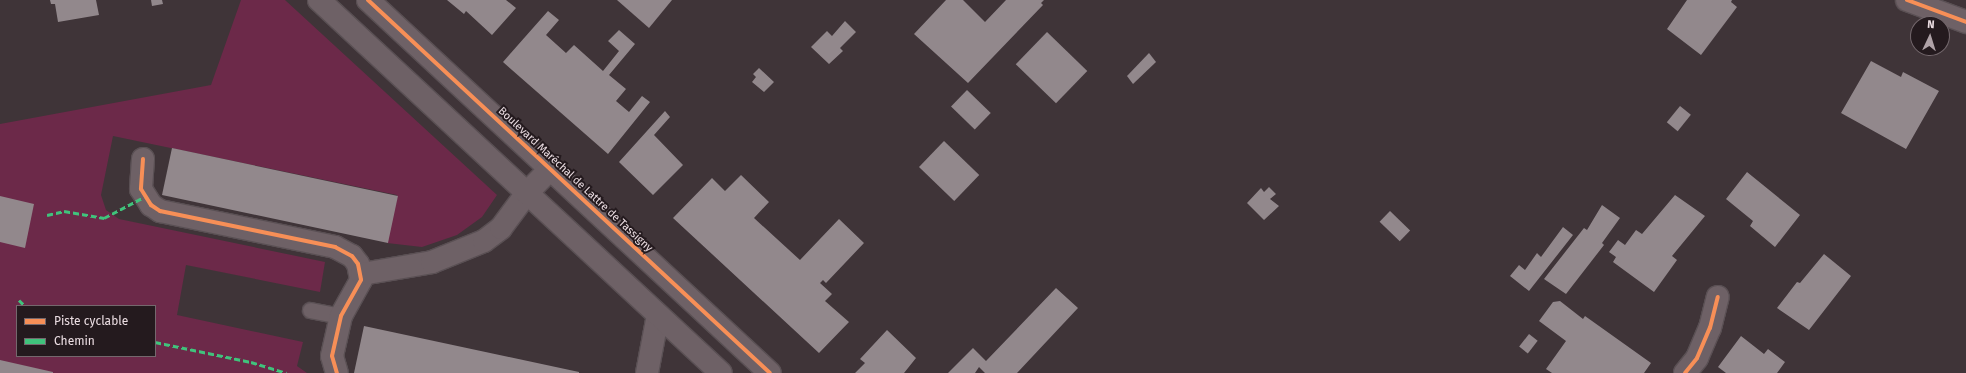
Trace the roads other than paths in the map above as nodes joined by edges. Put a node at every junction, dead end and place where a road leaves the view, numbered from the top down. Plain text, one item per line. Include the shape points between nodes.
1 (319, 0) edge
2 (368, 0) edge
3 (1907, 0) edge
4 (1966, 22) edge
5 (143, 159) dead end
6 (550, 169) junction
7 (527, 193) junction
8 (362, 274) junction
9 (1718, 297) dead end
10 (310, 310) dead end
11 (658, 315) junction
12 (341, 316) junction
13 (337, 373) edge
14 (647, 373) edge
15 (721, 373) edge
16 (770, 373) edge
17 (1685, 373) edge

1 - 7 street
2 - 6 street, Boulevard Maréchal de Lattre de Tassigny
3 - 4 street
5 - 8 street via 140,189 151,206 160,211 335,247 352,256
6 - 7 street, Boulevard Maréchal de Lattre de Tassigny
6 - 16 street, Boulevard Maréchal de Lattre de Tassigny
7 - 8 street, Boulevard Maréchal de Lattre de Tassigny via 501,228 484,241 432,262
7 - 11 street
8 - 12 street via 358,288 347,300
9 - 17 street via 1710,328 1698,358
10 - 12 lane
11 - 14 street
11 - 15 street
12 - 13 street via 332,356

